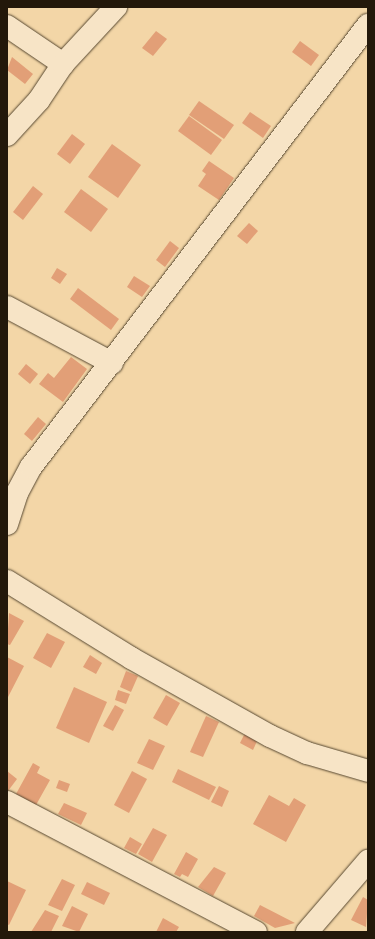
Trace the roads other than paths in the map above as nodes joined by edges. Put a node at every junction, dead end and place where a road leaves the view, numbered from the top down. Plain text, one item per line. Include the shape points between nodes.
1 (116, 7) edge
2 (7, 26) edge
3 (368, 26) edge
4 (63, 64) junction
5 (7, 135) edge
6 (7, 307) edge
7 (112, 363) junction
8 (7, 524) edge
9 (7, 581) edge
10 (368, 771) edge
11 (7, 802) edge
12 (368, 861) edge
13 (256, 932) edge
14 (307, 932) edge

1 - 4 street
2 - 4 street
3 - 7 street
4 - 5 street via 39,100
6 - 7 street
7 - 8 street via 31,467 17,493
9 - 10 street via 131,658 270,736 307,753
11 - 13 street
12 - 14 street

